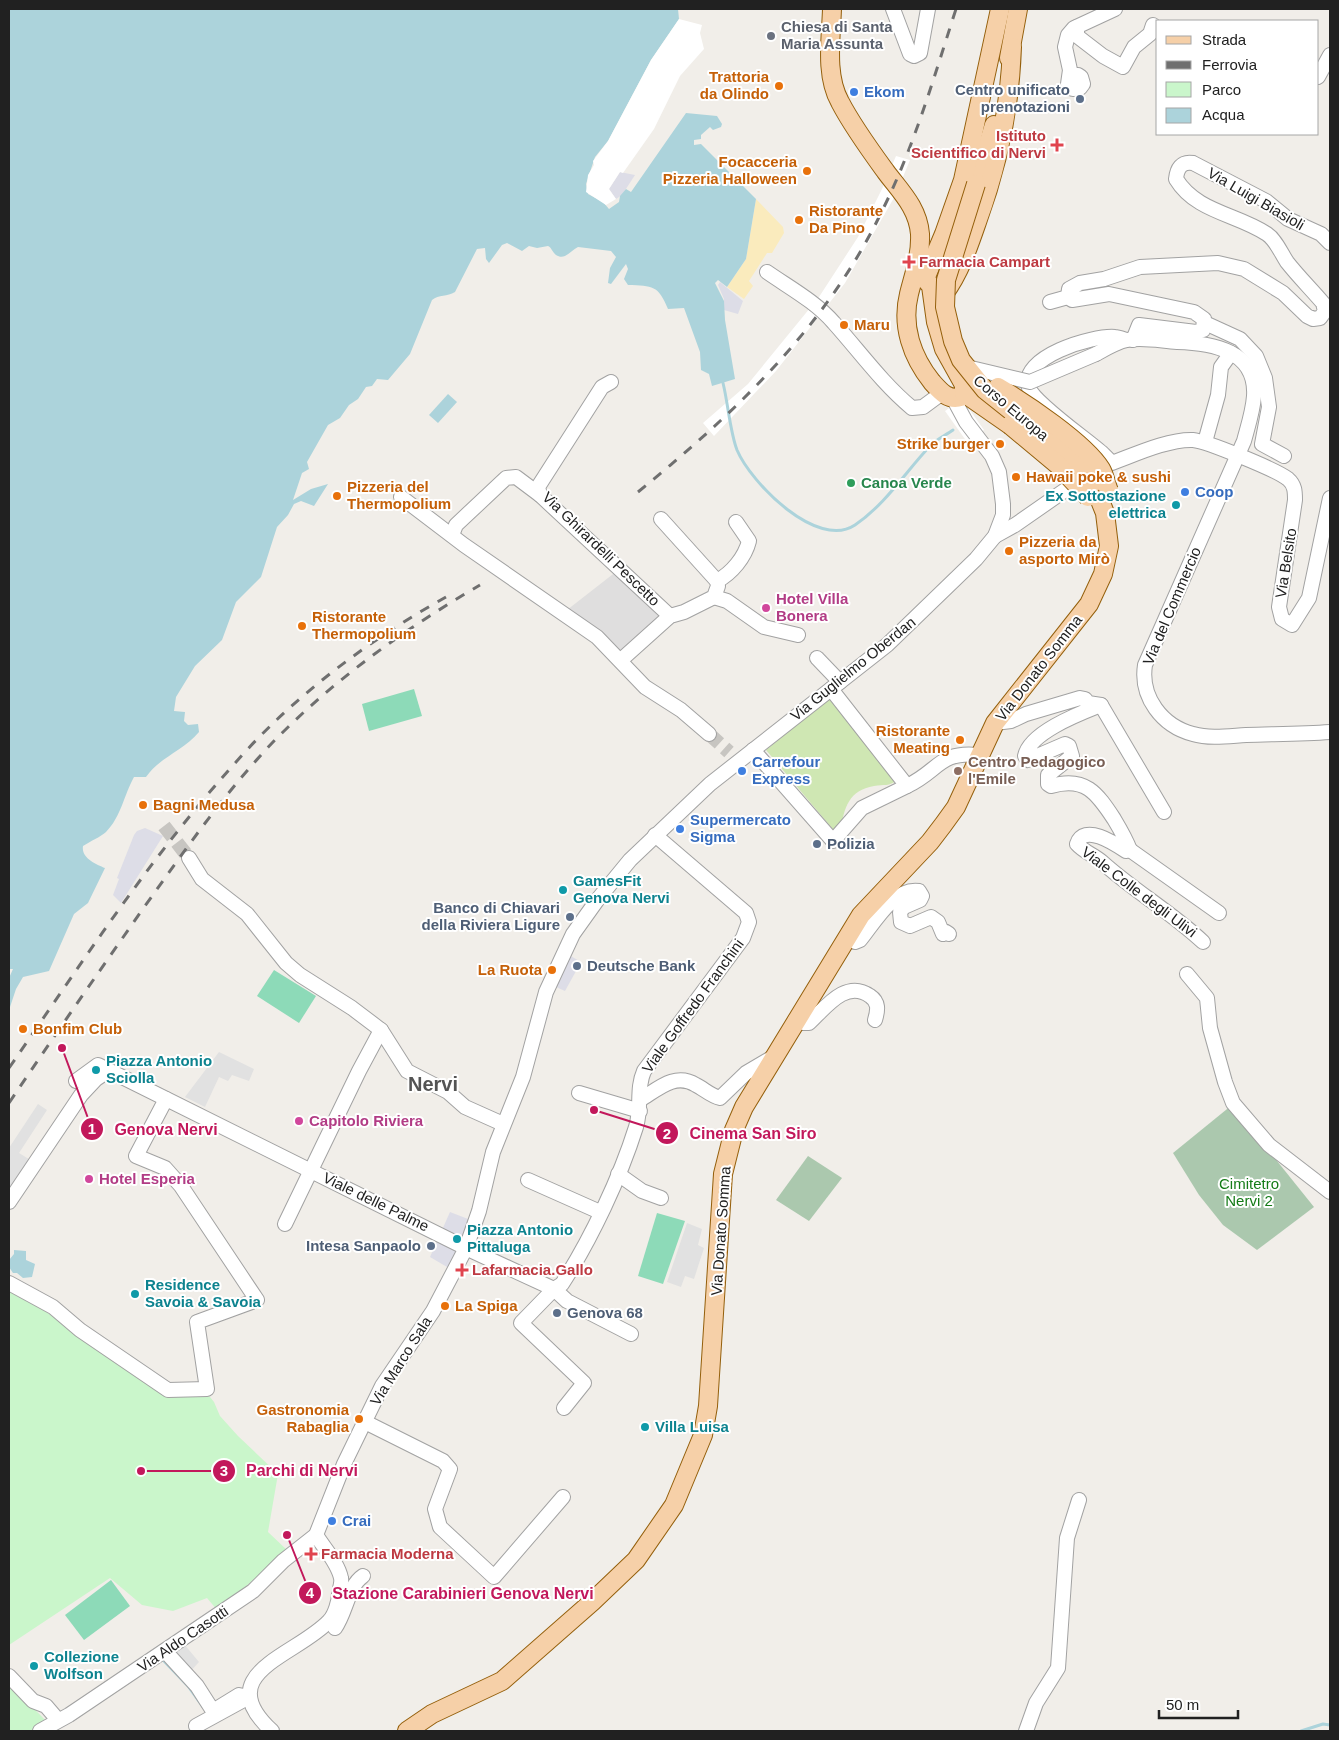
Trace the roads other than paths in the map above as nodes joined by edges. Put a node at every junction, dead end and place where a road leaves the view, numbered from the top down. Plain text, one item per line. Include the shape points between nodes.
1 (832, 9) edge
2 (893, 9) edge
3 (928, 9) edge
4 (1000, 9) edge
5 (1004, 9) edge
6 (1018, 9) edge
7 (1115, 9) edge
8 (1153, 25) dead end
9 (1077, 27) junction
10 (1012, 47) junction
11 (1330, 55) edge
12 (1070, 75) dead end
13 (1319, 75) edge
14 (976, 184) junction
15 (1330, 243) edge
16 (767, 272) dead end
17 (920, 278) junction
18 (1068, 297) junction
19 (1050, 302) dead end
20 (934, 308) junction
21 (1205, 323) junction
22 (1130, 340) junction
23 (1231, 353) junction
24 (949, 360) junction
25 (971, 368) junction
26 (611, 382) dead end
27 (960, 397) junction
28 (1205, 442) junction
29 (1284, 456) dead end
30 (1238, 457) junction
31 (1071, 486) dead end
32 (1090, 490) junction
33 (540, 495) junction
34 (401, 497) dead end
35 (1330, 498) edge
36 (661, 519) dead end
37 (736, 522) dead end
38 (1108, 533) junction
39 (452, 535) junction
40 (995, 536) junction
41 (717, 581) junction
42 (714, 597) junction
43 (670, 616) junction
44 (798, 635) dead end
45 (818, 658) dead end
46 (622, 660) junction
47 (835, 685) junction
48 (1102, 705) junction
49 (995, 723) junction
50 (1330, 732) edge
51 (709, 734) tunnel mouth
52 (753, 750) junction
53 (978, 755) junction
54 (907, 786) junction
55 (1164, 812) dead end
56 (654, 835) junction
57 (1130, 850) junction
58 (189, 858) tunnel mouth
59 (1218, 913) dead end
60 (949, 934) dead end
61 (847, 936) junction
62 (1203, 942) dead end
63 (1187, 974) dead end
64 (795, 1020) junction
65 (875, 1020) dead end
66 (381, 1030) junction
67 (773, 1057) junction
68 (103, 1068) junction
69 (76, 1081) dead end
70 (579, 1093) dead end
71 (166, 1099) junction
72 (640, 1105) junction
73 (502, 1124) junction
74 (311, 1171) junction
75 (618, 1174) junction
76 (528, 1180) dead end
77 (1330, 1192) edge
78 (661, 1198) dead end
79 (9, 1202) edge
80 (600, 1212) junction
81 (285, 1224) dead end
82 (469, 1250) junction
83 (9, 1283) edge
84 (554, 1289) junction
85 (631, 1334) dead end
86 (564, 1408) dead end
87 (365, 1422) junction
88 (563, 1497) dead end
89 (1079, 1500) dead end
90 (316, 1535) junction
91 (363, 1576) dead end
92 (313, 1635) junction
93 (164, 1651) junction
94 (9, 1676) edge
95 (249, 1697) junction
96 (58, 1720) junction
97 (196, 1726) dead end
98 (40, 1731) edge
99 (272, 1731) edge
100 (406, 1731) edge
101 (1026, 1731) edge

1 - 17 main road, Via Guglielmo Oberdan via 830,68 837,96 854,127 916,215 920,234
2 - 3 street via 910,54 914,56 921,52
4 - 17 main road via 963,180 935,259
5 - 14 main road, Corso Europa
6 - 10 main road, Corso Europa
7 - 9 street
8 - 9 street via 1150,34 1134,47 1123,67 1077,36
9 - 12 street via 1068,35 1065,48
10 - 14 main road, Corso Europa via 992,133
10 - 20 main road via 1008,106 990,187 965,258
11 - 13 street
14 - 32 main road, Corso Europa, bridge via 946,280 945,307 960,360 985,390 1067,455
15 - 18 street, Via Luigi Biasioli via 1321,234 1288,219 1266,201 1188,162 1180,166 1176,179 1187,194 1198,202 1250,223 1269,236 1323,303 1322,317 1314,319 1307,316 1283,293 1244,269 1218,263 1140,267 1074,285 1069,289
16 - 27 street via 811,302 833,322 912,408
17 - 20 main road via 933,291
17 - 27 main road, Via Guglielmo Oberdan via 907,308 909,338 920,363
18 - 19 street, Via Luigi Biasioli
18 - 21 street, Via Luigi Biasioli via 1076,300 1114,294 1194,312 1202,316
20 - 24 main road
21 - 22 street via 1203,330 1196,332 1139,324
21 - 29 street, Via Luigi Biasioli via 1240,339 1256,356 1265,378 1269,407 1262,444
22 - 23 street via 1204,343
22 - 25 street, bridge via 1030,382
22 - 28 street via 1116,337 1098,339 1057,352 1035,365 1028,377 1029,388 1035,397 1112,463 1177,442
23 - 28 street via 1221,367 1218,395
23 - 30 street, Via del Commercio via 1248,371 1254,396
24 - 25 main road
24 - 27 main road via 964,385
25 - 38 main road, bridge via 1030,408 1090,457 1101,470 1109,491
26 - 33 street, Via Ghirardelli Pescetto via 602,386 538,487
27 - 32 main road, bridge via 1010,425
27 - 40 street, Via Guglielmo Oberdan via 976,435 996,463 1002,481 1003,515
28 - 30 street
30 - 35 street, Via Belsito via 1271,469 1289,480 1295,488 1279,607 1282,619 1292,626 1309,598
30 - 50 street, Via del Commercio via 1145,665 1146,693 1155,709 1166,719 1193,734
31 - 40 street via 1015,526
32 - 38 main road, Corso Europa via 1105,513
33 - 39 street via 516,477 506,478 456,525
33 - 43 street, Via Ghirardelli Pescetto
34 - 39 street
36 - 41 street
37 - 41 street via 749,540 746,553
38 - 49 main road, Via Donato Somma via 1109,546 1103,574 1089,604
39 - 46 street via 597,637
40 - 47 street, Via Guglielmo Oberdan via 916,618
41 - 42 street
42 - 43 street, Via Ghirardelli Pescetto
42 - 44 street via 727,600 764,628
43 - 46 street, Via Ghirardelli Pescetto
45 - 47 street
46 - 51 street via 646,687
47 - 52 street, Via Guglielmo Oberdan
47 - 54 street
48 - 49 street via 1080,698 1026,714 1011,722
48 - 55 street
48 - 57 street, Viale Colle degli Ulivi via 1036,738 1026,756 1028,760 1065,744 1069,746 1072,756 1048,775 1048,784 1075,783 1090,788 1102,800
49 - 53 main road, Via Donato Somma
52 - 54 street via 833,841 862,808
52 - 56 street, Via Guglielmo Oberdan via 734,757 710,784
53 - 54 street via 953,755
53 - 61 main road, Via Donato Somma via 956,807 943,825 866,908
56 - 72 street, Viale Goffredo Franchini via 746,913 749,922 742,938 644,1071 639,1088
56 - 73 street, Via Guglielmo Oberdan via 630,860 573,934 546,992 523,1077
57 - 59 street, Viale Colle degli Ulivi
57 - 62 street, Viale Colle degli Ulivi via 1126,852 1106,838 1085,835 1077,844 1181,921
58 - 66 street via 202,878 247,914 286,963
60 - 61 street via 943,934 938,922 931,918 910,926 901,922 900,912 904,907 922,896 919,891 912,890 896,898 860,940 855,942
61 - 64 main road, Via Donato Somma
63 - 77 street via 1207,998 1210,1028 1233,1103 1269,1145
64 - 65 street via 809,1022 844,992 855,989 871,996 877,1003
64 - 67 main road, Via Donato Somma
66 - 73 street via 406,1071 448,1092 465,1107
66 - 74 street
67 - 72 street via 746,1073 720,1098 680,1078 672,1080
67 - 100 main road, Via Donato Somma via 744,1107 723,1174 708,1406 702,1435 674,1505 636,1560 514,1671 502,1681 432,1714
68 - 69 street
68 - 71 street, Viale delle Palme
68 - 79 street
70 - 72 street
71 - 74 street, Viale delle Palme
71 - 83 street via 136,1156 165,1168 181,1186 257,1300 197,1322 207,1388 168,1390 80,1330 53,1307
72 - 75 street, Viale Goffredo Franchini via 637,1126
73 - 82 street, Via Guglielmo Oberdan via 492,1152
74 - 81 street, Viale delle Palme
74 - 82 street, Viale delle Palme
75 - 78 street via 642,1191
75 - 80 street, Viale Goffredo Franchini
76 - 80 street
80 - 84 street, Viale Goffredo Franchini via 568,1275
82 - 84 street
82 - 87 street, Via Marco Sala via 433,1311 382,1386
84 - 85 street via 570,1302
84 - 86 street, Viale Goffredo Franchini via 521,1323 584,1383
87 - 88 street via 443,1462 450,1469 434,1509 440,1527 494,1577
87 - 90 street, Via Marco Sala via 344,1464
89 - 101 street via 1067,1538 1058,1668 1036,1703
90 - 92 street via 341,1578 339,1599 330,1620
90 - 93 street, Via Aldo Casotti via 283,1561 253,1592
91 - 92 street via 355,1582 347,1607 333,1630 320,1640
92 - 95 street via 268,1663 254,1680
93 - 95 street via 197,1686 213,1711 239,1696
93 - 96 street, Via Aldo Casotti
94 - 96 street via 33,1701 46,1706
95 - 97 street
95 - 99 street via 252,1710
96 - 98 street, Via Aldo Casotti

